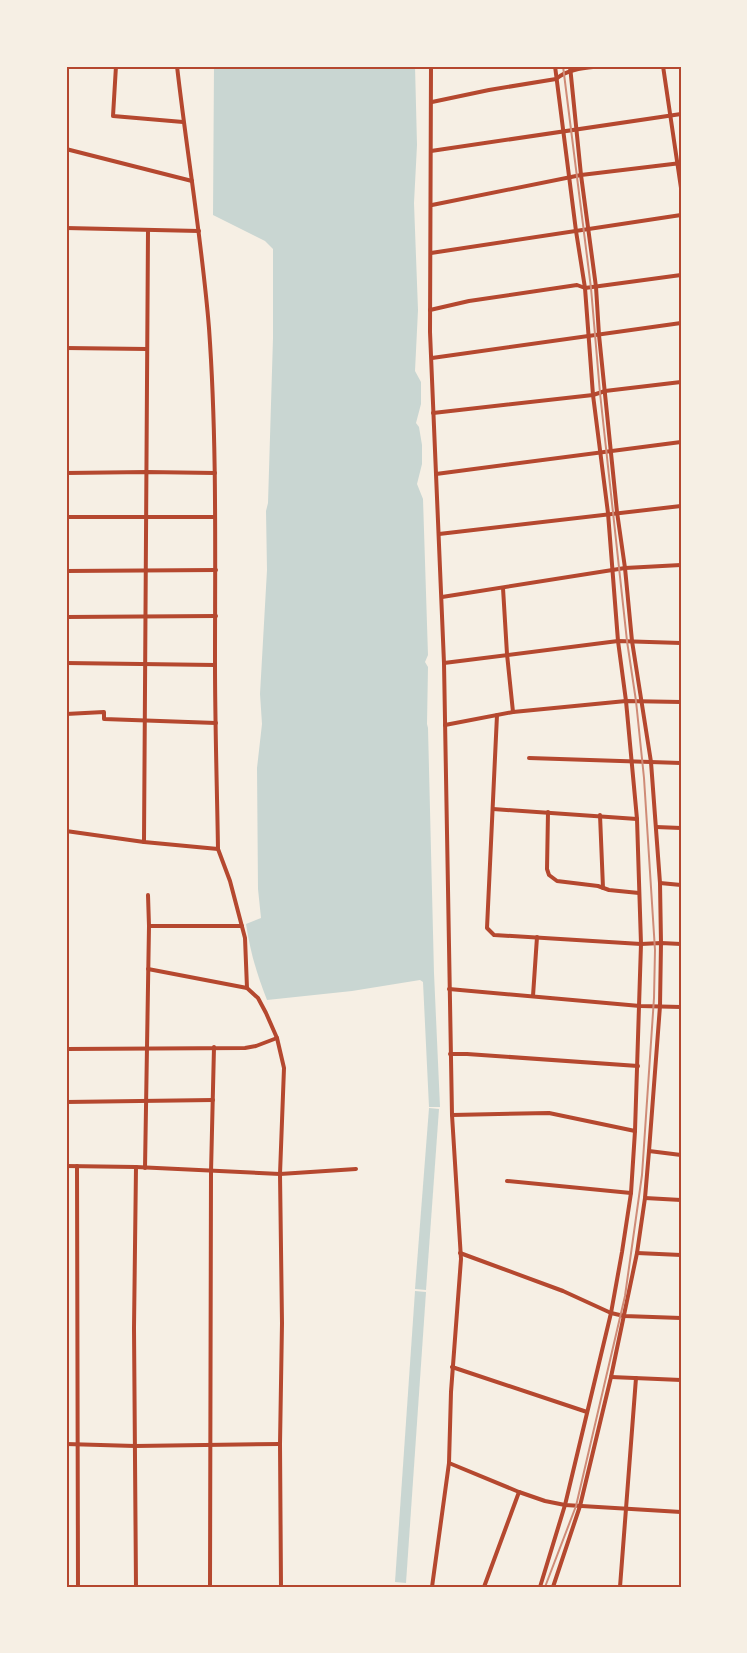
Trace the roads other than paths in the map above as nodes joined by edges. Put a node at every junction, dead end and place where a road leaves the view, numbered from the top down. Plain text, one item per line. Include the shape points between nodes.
1 (116, 66) edge
2 (177, 66) edge
3 (431, 66) edge
4 (555, 66) edge
5 (603, 66) edge
6 (663, 66) edge
7 (570, 68) edge
8 (556, 79) junction
9 (432, 102) junction
10 (681, 114) edge
11 (670, 115) junction
12 (183, 122) junction
13 (576, 129) junction
14 (564, 132) junction
15 (66, 149) edge
16 (431, 151) junction
17 (679, 164) edge
18 (581, 175) junction
19 (569, 178) junction
20 (192, 181) junction
21 (681, 188) edge
22 (432, 205) junction
23 (681, 215) edge
24 (66, 228) edge
25 (588, 229) junction
26 (148, 230) junction
27 (199, 231) junction
28 (576, 231) junction
29 (431, 253) junction
30 (681, 275) edge
31 (596, 287) junction
32 (585, 288) junction
33 (430, 310) junction
34 (681, 323) edge
35 (599, 335) junction
36 (588, 337) junction
37 (66, 348) edge
38 (147, 349) junction
39 (432, 358) junction
40 (681, 382) edge
41 (605, 391) junction
42 (593, 395) junction
43 (434, 413) junction
44 (681, 442) edge
45 (612, 451) junction
46 (600, 453) junction
47 (147, 472) junction
48 (215, 473) junction
49 (66, 474) edge
50 (436, 474) junction
51 (681, 506) edge
52 (617, 512) junction
53 (608, 513) junction
54 (66, 517) edge
55 (146, 517) junction
56 (215, 517) junction
57 (439, 534) junction
58 (681, 566) edge
59 (625, 568) junction
60 (146, 570) junction
61 (216, 570) junction
62 (612, 570) junction
63 (66, 571) edge
64 (503, 588) junction
65 (442, 597) junction
66 (216, 616) junction
67 (66, 617) edge
68 (145, 617) junction
69 (618, 641) junction
70 (632, 641) junction
71 (681, 643) edge
72 (507, 654) junction
73 (66, 663) edge
74 (444, 663) junction
75 (145, 665) junction
76 (215, 665) junction
77 (642, 700) junction
78 (626, 701) junction
79 (681, 702) edge
80 (513, 712) junction
81 (66, 714) edge
82 (496, 715) junction
83 (145, 720) junction
84 (216, 723) junction
85 (445, 725) junction
86 (529, 758) dead end
87 (632, 762) junction
88 (651, 762) junction
89 (681, 763) edge
90 (493, 809) junction
91 (548, 812) junction
92 (600, 815) junction
93 (637, 819) junction
94 (656, 827) junction
95 (681, 828) edge
96 (66, 831) edge
97 (144, 842) junction
98 (218, 849) junction
99 (660, 884) junction
100 (681, 885) edge
101 (603, 888) junction
102 (639, 893) junction
103 (148, 895) dead end
104 (149, 926) junction
105 (242, 926) junction
106 (537, 937) junction
107 (661, 942) junction
108 (641, 944) junction
109 (681, 944) edge
110 (148, 969) junction
111 (247, 988) junction
112 (449, 989) junction
113 (533, 996) junction
114 (640, 1006) junction
115 (660, 1006) junction
116 (681, 1006) edge
117 (277, 1038) junction
118 (147, 1047) junction
119 (214, 1048) junction
120 (66, 1049) edge
121 (450, 1054) junction
122 (638, 1066) junction
123 (146, 1100) junction
124 (213, 1100) junction
125 (66, 1102) edge
126 (452, 1115) junction
127 (636, 1131) junction
128 (649, 1151) junction
129 (681, 1154) edge
130 (66, 1166) edge
131 (77, 1166) junction
132 (136, 1167) junction
133 (145, 1168) junction
134 (356, 1169) dead end
135 (211, 1172) junction
136 (280, 1174) junction
137 (507, 1181) dead end
138 (631, 1193) junction
139 (645, 1198) junction
140 (681, 1200) edge
141 (637, 1253) junction
142 (460, 1254) junction
143 (681, 1256) edge
144 (612, 1313) junction
145 (624, 1316) junction
146 (681, 1318) edge
147 (452, 1366) junction
148 (611, 1378) junction
149 (636, 1378) junction
150 (681, 1380) edge
151 (587, 1412) junction
152 (66, 1444) edge
153 (79, 1444) junction
154 (280, 1444) junction
155 (209, 1445) junction
156 (135, 1446) junction
157 (448, 1463) junction
158 (519, 1492) junction
159 (565, 1505) junction
160 (578, 1506) junction
161 (626, 1508) junction
162 (681, 1512) edge
163 (78, 1587) edge
164 (136, 1587) edge
165 (210, 1587) edge
166 (282, 1587) edge
167 (432, 1587) edge
168 (484, 1587) edge
169 (540, 1587) edge
170 (554, 1587) edge
171 (620, 1587) edge

1 - 12 street via 113,116
2 - 12 street
3 - 9 street
4 - 8 street
5 - 7 street
6 - 11 street
7 - 8 street
7 - 13 street
8 - 9 street
8 - 14 street
9 - 16 street
10 - 11 street
11 - 13 street
11 - 17 street
12 - 20 street
13 - 14 street
13 - 18 street
14 - 16 street
14 - 19 street
15 - 20 street
16 - 22 street
17 - 18 street
17 - 21 street
18 - 19 street
18 - 25 street
19 - 22 street
19 - 28 street
20 - 27 street
22 - 29 street
23 - 25 street
24 - 26 street
25 - 28 street
25 - 31 street
26 - 27 street
26 - 38 street
27 - 48 street via 209,328
28 - 29 street
28 - 32 street
29 - 33 street
30 - 31 street
31 - 32 street
31 - 35 street
32 - 33 street via 577,285 468,301
32 - 36 street
33 - 39 street
34 - 35 street
35 - 36 street
35 - 41 street
36 - 39 street
36 - 42 street
37 - 38 street
38 - 47 street
39 - 43 street
40 - 41 street
41 - 42 street
41 - 45 street
42 - 43 street
42 - 46 street
43 - 50 street
44 - 45 street
45 - 46 street
45 - 52 street
46 - 50 street
46 - 53 street
47 - 48 street
47 - 49 street
47 - 55 street
48 - 56 street
50 - 57 street
51 - 52 street
52 - 53 street
52 - 59 street
53 - 57 street
53 - 62 street
54 - 55 street
55 - 56 street
55 - 60 street
56 - 61 street
57 - 65 street
58 - 59 street
59 - 62 street
59 - 70 street
60 - 61 street
60 - 63 street
60 - 68 street
61 - 66 street
62 - 64 street
62 - 69 street
64 - 65 street
64 - 72 street
65 - 74 street
66 - 68 street
66 - 76 street
67 - 68 street
68 - 75 street
69 - 70 street
69 - 72 street
69 - 78 street
70 - 71 street
70 - 77 street
72 - 74 street
72 - 80 street
73 - 75 street
74 - 85 street
75 - 76 street
75 - 83 street
76 - 84 street
77 - 78 street
77 - 79 street
77 - 88 street
78 - 80 street
78 - 87 street
80 - 82 street
81 - 83 street via 104,712 104,719
82 - 85 street
82 - 90 street
83 - 84 street
83 - 97 street
84 - 98 street
85 - 112 street
86 - 87 street
87 - 88 street
87 - 93 street
88 - 89 street
88 - 94 street
90 - 91 street
90 - 106 street via 487,928 494,935
91 - 92 street
91 - 101 street via 549,875 557,881
92 - 93 street
92 - 101 street
93 - 102 street
94 - 95 street
94 - 99 street
96 - 97 street
97 - 98 street
98 - 105 street
99 - 100 street
99 - 107 street
101 - 102 street
102 - 108 street
103 - 104 street
104 - 105 street
104 - 110 street
105 - 111 street via 247,955
106 - 108 street
106 - 113 street
107 - 108 street
107 - 109 street
107 - 115 street
108 - 114 street
110 - 111 street
110 - 118 street
111 - 117 street via 258,998
112 - 113 street
112 - 121 street
113 - 114 street
114 - 115 street
114 - 122 street
115 - 116 street
115 - 128 street
117 - 119 street via 252,1047
117 - 136 street via 284,1068
118 - 119 street
118 - 120 street
118 - 123 street
119 - 124 street
121 - 122 street
121 - 126 street
122 - 127 street
123 - 124 street
123 - 125 street
123 - 133 street
124 - 135 street
126 - 127 street via 549,1113
126 - 142 street
127 - 138 street
128 - 129 street
128 - 139 street
130 - 131 street
131 - 132 street
131 - 153 street
132 - 133 street
132 - 156 street
133 - 135 street
134 - 136 street
135 - 136 street
135 - 155 street
136 - 154 street
137 - 138 street
138 - 144 street
139 - 140 street
139 - 141 street
141 - 143 street
141 - 145 street
142 - 144 street via 563,1291
142 - 147 street
144 - 145 street
144 - 151 street
145 - 146 street
145 - 148 street
147 - 151 street
147 - 157 street
148 - 149 street
148 - 160 street
149 - 150 street
149 - 161 street
151 - 159 street
152 - 153 street
153 - 156 street
153 - 163 street
154 - 155 street
154 - 166 street
155 - 156 street
155 - 165 street
156 - 164 street
157 - 158 street
157 - 167 street
158 - 159 street
158 - 168 street
159 - 160 street
159 - 169 street
160 - 161 street
160 - 170 street
161 - 162 street
161 - 171 street

